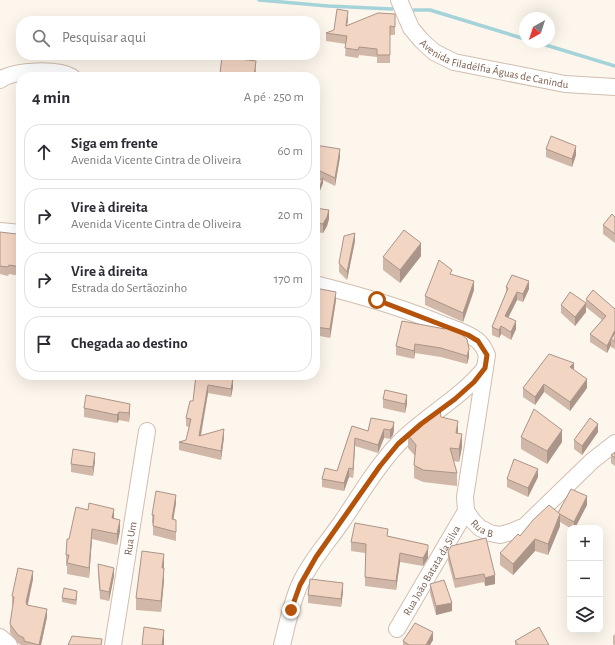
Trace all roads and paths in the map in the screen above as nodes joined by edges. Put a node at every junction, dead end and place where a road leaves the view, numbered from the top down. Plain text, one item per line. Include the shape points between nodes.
1 (399, 0) edge
2 (26, 72) edge
3 (56, 72) edge
4 (16, 74) edge
5 (0, 80) edge
6 (615, 87) edge
7 (0, 231) edge
8 (16, 233) edge
9 (320, 284) edge
10 (485, 368) junction
11 (148, 431) dead end
12 (615, 443) edge
13 (466, 512) junction
14 (397, 629) dead end
15 (0, 637) edge
16 (9, 645) edge
17 (113, 645) edge
18 (282, 645) edge

1 - 6 street, Avenida Filadélfia Águas de Canindu via 411,28 421,40 434,52 454,62 565,84
2 - 3 street
4 - 5 street
7 - 8 street
9 - 10 street, Rua B via 377,300 468,335 483,347 487,355
10 - 13 street, Rua B via 465,497
10 - 18 street via 455,399 398,444 380,466 316,557 300,585
11 - 17 street, Rua Um
12 - 13 street, Rua B via 592,461 525,526 500,535 490,533 473,521
13 - 14 street, Rua João Batata da Silva
15 - 16 street

